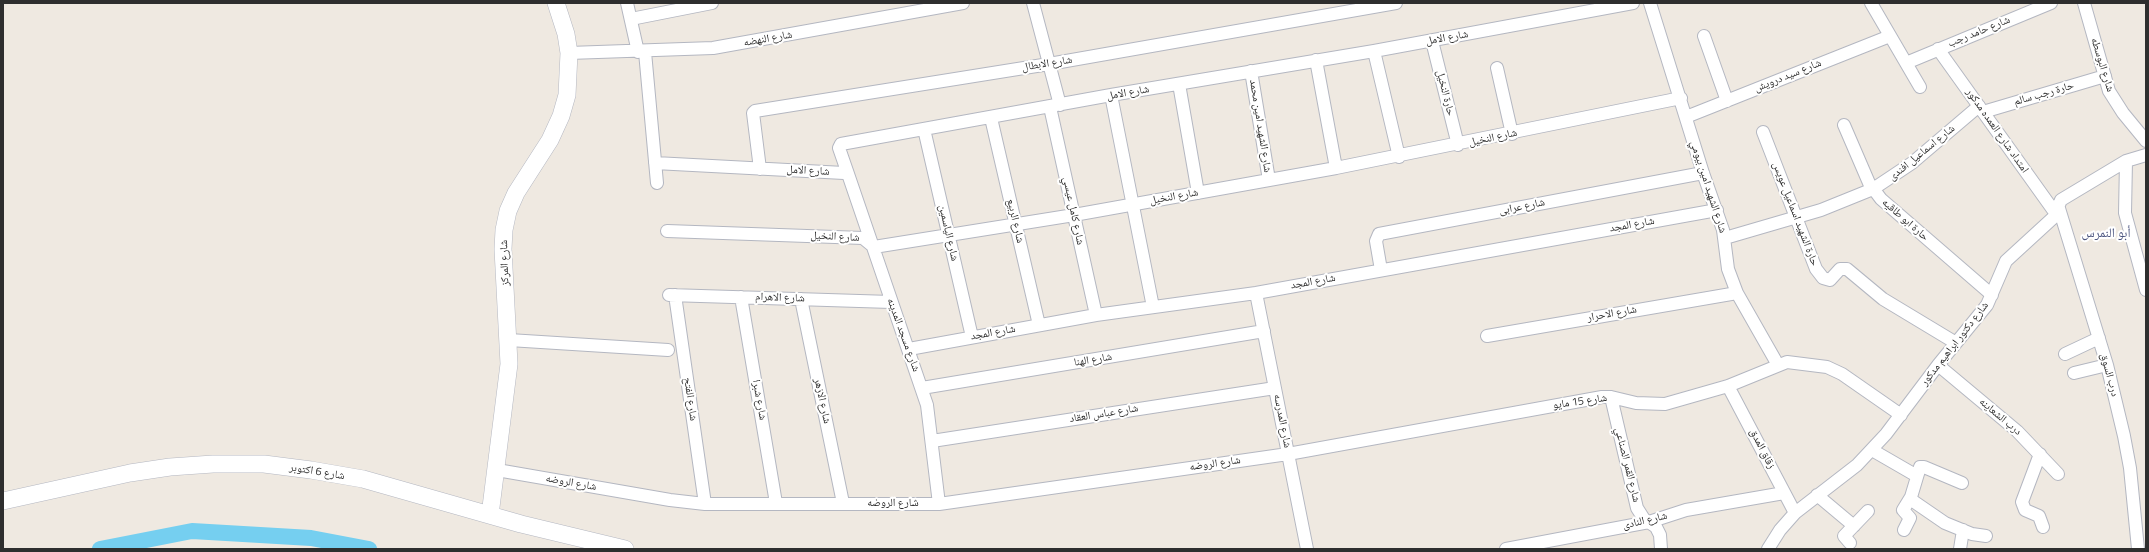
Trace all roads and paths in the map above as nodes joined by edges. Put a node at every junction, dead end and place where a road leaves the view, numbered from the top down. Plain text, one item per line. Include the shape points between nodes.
1 (556, 3) edge
2 (627, 3) edge
3 (712, 3) edge
4 (963, 3) edge
5 (1033, 3) edge
6 (1396, 3) edge
7 (1633, 3) edge
8 (1650, 3) edge
9 (1871, 3) edge
10 (2051, 3) edge
11 (2084, 3) edge
12 (631, 19) junction
13 (1704, 36) dead end
14 (1890, 36) junction
15 (1432, 40) junction
16 (1938, 49) junction
17 (1374, 51) junction
18 (642, 52) junction
19 (570, 53) junction
20 (1316, 60) junction
21 (1906, 63) junction
22 (1049, 64) junction
23 (1497, 68) dead end
24 (1252, 71) junction
25 (2105, 76) junction
26 (1179, 84) junction
27 (1920, 87) dead end
28 (1111, 96) junction
29 (1681, 98) junction
30 (1727, 101) junction
31 (1055, 106) junction
32 (1981, 109) junction
33 (1686, 117) junction
34 (991, 118) junction
35 (1844, 125) dead end
36 (924, 129) junction
37 (1763, 132) dead end
38 (1512, 134) junction
39 (2146, 140) edge
40 (1458, 145) junction
41 (2146, 154) edge
42 (1399, 157) junction
43 (2126, 161) junction
44 (655, 163) junction
45 (1336, 168) junction
46 (760, 169) junction
47 (847, 171) junction
48 (1703, 173) junction
49 (1269, 180) junction
50 (657, 183) dead end
51 (1873, 189) junction
52 (1198, 193) junction
53 (1132, 205) junction
54 (1717, 210) junction
55 (2057, 210) junction
56 (1074, 215) junction
57 (1796, 217) junction
58 (1016, 225) junction
59 (667, 230) dead end
60 (948, 236) junction
61 (1725, 238) junction
62 (874, 247) junction
63 (1381, 270) junction
64 (2146, 290) edge
65 (1256, 293) junction
66 (1737, 293) junction
67 (672, 295) joint
68 (1992, 295) junction
69 (741, 297) junction
70 (801, 299) junction
71 (891, 302) junction
72 (1153, 307) junction
73 (1096, 315) junction
74 (1039, 325) junction
75 (1264, 331) junction
76 (1487, 336) dead end
77 (972, 337) junction
78 (2099, 338) junction
79 (509, 340) junction
80 (1956, 343) junction
81 (908, 349) junction
82 (668, 350) dead end
83 (2065, 354) dead end
84 (1778, 365) junction
85 (1938, 365) junction
86 (2107, 365) junction
87 (2074, 373) dead end
88 (1728, 386) junction
89 (922, 388) junction
90 (1275, 388) junction
91 (1611, 397) junction
92 (1901, 415) junction
93 (932, 440) junction
94 (1872, 450) junction
95 (1288, 454) junction
96 (2040, 454) junction
97 (498, 470) junction
98 (2058, 474) dead end
99 (1917, 476) junction
100 (1962, 483) dead end
101 (1784, 493) junction
102 (1817, 495) junction
103 (1910, 499) junction
104 (3, 500) edge
105 (776, 503) junction
106 (843, 503) junction
107 (705, 504) junction
108 (939, 504) junction
109 (1868, 511) dead end
110 (1795, 513) junction
111 (490, 515) junction
112 (1648, 522) junction
113 (1854, 526) junction
114 (2043, 527) dead end
115 (1904, 530) dead end
116 (1963, 530) junction
117 (1986, 536) dead end
118 (1850, 543) dead end
119 (625, 549) edge
120 (1307, 549) edge
121 (1506, 549) edge
122 (1662, 549) edge
123 (1768, 549) edge
124 (1960, 549) edge
125 (2138, 549) edge

1 - 19 main road, شارع المركز
2 - 12 street
3 - 12 street
4 - 18 street, شارع النهضه via 736,45
5 - 22 street, شارع كامل عيسي
6 - 22 street, شارع الابطال
7 - 15 street, شارع الامل
8 - 29 street, شارع الشهيد امين بيومي
9 - 14 street
10 - 16 street, شارع حامد رجب
11 - 25 street, شارع البوسطه
12 - 18 street
13 - 30 street
14 - 21 street
14 - 30 street, شارع سيد درويش
15 - 17 street, شارع الامل
15 - 40 street, حارة النخيل
16 - 21 street, شارع حامد رجب
16 - 32 street, امتداد شارع العمده مدكور
17 - 20 street, شارع الامل
17 - 42 street
18 - 19 street, شارع النهضه
18 - 44 street
19 - 79 main road, شارع المركز via 567,96 561,116 550,140 516,193 508,211 503,250
20 - 24 street, شارع الامل
20 - 45 street
21 - 27 street
22 - 31 street, شارع كامل عيسي
22 - 46 street, شارع الابطال via 755,110
23 - 38 street
24 - 26 street, شارع الامل
24 - 49 street, شارع الشهيد امين محمد
25 - 32 street, حارة رجب سالم
25 - 39 street, شارع البوسطه via 2115,103
26 - 28 street, شارع الامل
26 - 52 street
28 - 31 street, شارع الامل
28 - 53 street
29 - 33 street, شارع الشهيد امين بيومي
29 - 38 street, شارع النخيل
30 - 33 street, شارع سيد درويش
31 - 34 street, شارع الامل
31 - 56 street, شارع كامل عيسي
32 - 51 street, شارع اسماعيل افندى via 1912,163
32 - 55 street, امتداد شارع العمده مدكور
33 - 48 street, شارع الشهيد امين بيومي
34 - 36 street, شارع الامل
34 - 58 street, شارع الربيع
35 - 51 street, حارة ابو طاقيه
36 - 47 street, شارع الامل via 840,145 839,150
36 - 60 street, شارع الياسمين
37 - 57 street, حارة الشهيد اسماعيل عويس
38 - 40 street, شارع النخيل
40 - 42 street, شارع النخيل
41 - 43 street, شارع دكتور ابراهيم مدكور
42 - 45 street, شارع النخيل
43 - 55 street, شارع دكتور ابراهيم مدكور via 2065,197
43 - 64 street via 2125,213
44 - 46 street, شارع الامل
44 - 50 street
45 - 49 street, شارع النخيل
46 - 47 street, شارع الامل via 844,173
47 - 62 street, شارع مسجد المدينه
48 - 54 street, شارع الشهيد امين بيومي
48 - 63 street, شارع عرابى via 1379,234 1376,241
49 - 52 street, شارع النخيل
51 - 57 street, شارع اسماعيل افندى via 1844,202
51 - 68 street, حارة ابو طاقيه via 1881,199
52 - 53 street, شارع النخيل
53 - 56 street, شارع النخيل
53 - 72 street
54 - 61 street, شارع الشهيد امين بيومي
54 - 63 street, شارع المجد
55 - 68 street, شارع دكتور ابراهيم مدكور via 2006,261
55 - 78 street, درب السوق
56 - 58 street, شارع النخيل
56 - 73 street, شارع كامل عيسي
57 - 61 street, شارع اسماعيل افندى
57 - 80 street, حارة الشهيد اسماعيل عويس via 1816,269 1823,278 1830,280 1840,269 1847,269 1883,299
58 - 60 street, شارع النخيل
58 - 74 street, شارع الربيع
59 - 62 street, شارع النخيل via 863,238
60 - 62 street, شارع النخيل
60 - 77 street, شارع الياسمين
61 - 66 street, شارع الشهيد امين بيومي via 1728,269
62 - 71 street, شارع مسجد المدينه
63 - 65 street, شارع المجد
65 - 72 street, شارع المجد
65 - 75 street, شارع المدرسه
66 - 76 street, شارع الاحرار
66 - 84 street, شارع الشهيد امين بيومي
67 - 69 street, شارع الاهرام
67 - 107 street, شارع الفتح
68 - 80 street, شارع دكتور ابراهيم مدكور
69 - 70 street, شارع الاهرام
69 - 105 street, شارع شبرا
70 - 71 street, شارع الاهرام
70 - 106 street, شارع الازهر
71 - 81 street, شارع مسجد المدينه
72 - 73 street, شارع المجد
73 - 74 street, شارع المجد
74 - 77 street, شارع المجد
75 - 89 street, شارع الهنا
75 - 90 street, شارع المدرسه
77 - 81 street, شارع المجد
78 - 83 street
78 - 86 street, درب السوق
79 - 82 street
79 - 97 main road, شارع المركز via 508,385
80 - 85 street, شارع دكتور ابراهيم مدكور
81 - 89 street, شارع مسجد المدينه
84 - 88 street, شارع 15 مايو
84 - 92 street, شارع 15 مايو via 1796,362 1827,367 1842,374
85 - 92 street, شارع دكتور ابراهيم مدكور
85 - 96 street, درب الشعاينه via 2017,431
86 - 87 street
86 - 125 street, درب السوق via 2130,468
88 - 91 street, شارع 15 مايو via 1665,404 1636,403
88 - 101 street, زقاق المدق
89 - 93 street, شارع مسجد المدينه
90 - 93 street, شارع عباس العقاد
90 - 95 street, شارع المدرسه
91 - 95 street, شارع 15 مايو
91 - 112 street, شارع القمر الصناعي via 1638,508
92 - 94 street, شارع دكتور ابراهيم مدكور
93 - 108 street, شارع مسجد المدينه
94 - 99 street
94 - 102 street, شارع دكتور ابراهيم مدكور
95 - 108 street, شارع الروضه
95 - 120 street, شارع المدرسه
96 - 98 street, درب الشعاينه
96 - 114 street via 2022,502 2025,510 2039,516
97 - 107 street, شارع الروضه
97 - 111 main road, شارع المركز
99 - 100 street via 1920,468 1924,468
99 - 103 street
101 - 110 street, زقاق المدق
101 - 112 street, شارع النادى via 1686,510
102 - 110 street, شارع دكتور ابراهيم مدكور
102 - 113 street
103 - 115 street via 1903,510 1910,518
103 - 116 street via 1945,524
104 - 111 main road, شارع 6 اكتوبر via 170,467 264,464 363,479
105 - 106 street, شارع الروضه
105 - 107 street, شارع الروضه
106 - 108 street, شارع الروضه
109 - 113 street
110 - 123 street, شارع دكتور ابراهيم مدكور
111 - 119 main road, شارع 6 اكتوبر
112 - 121 street, شارع النادى
112 - 122 street, شارع القمر الصناعي via 1656,527
113 - 118 street via 1844,537
116 - 117 street
116 - 124 street

